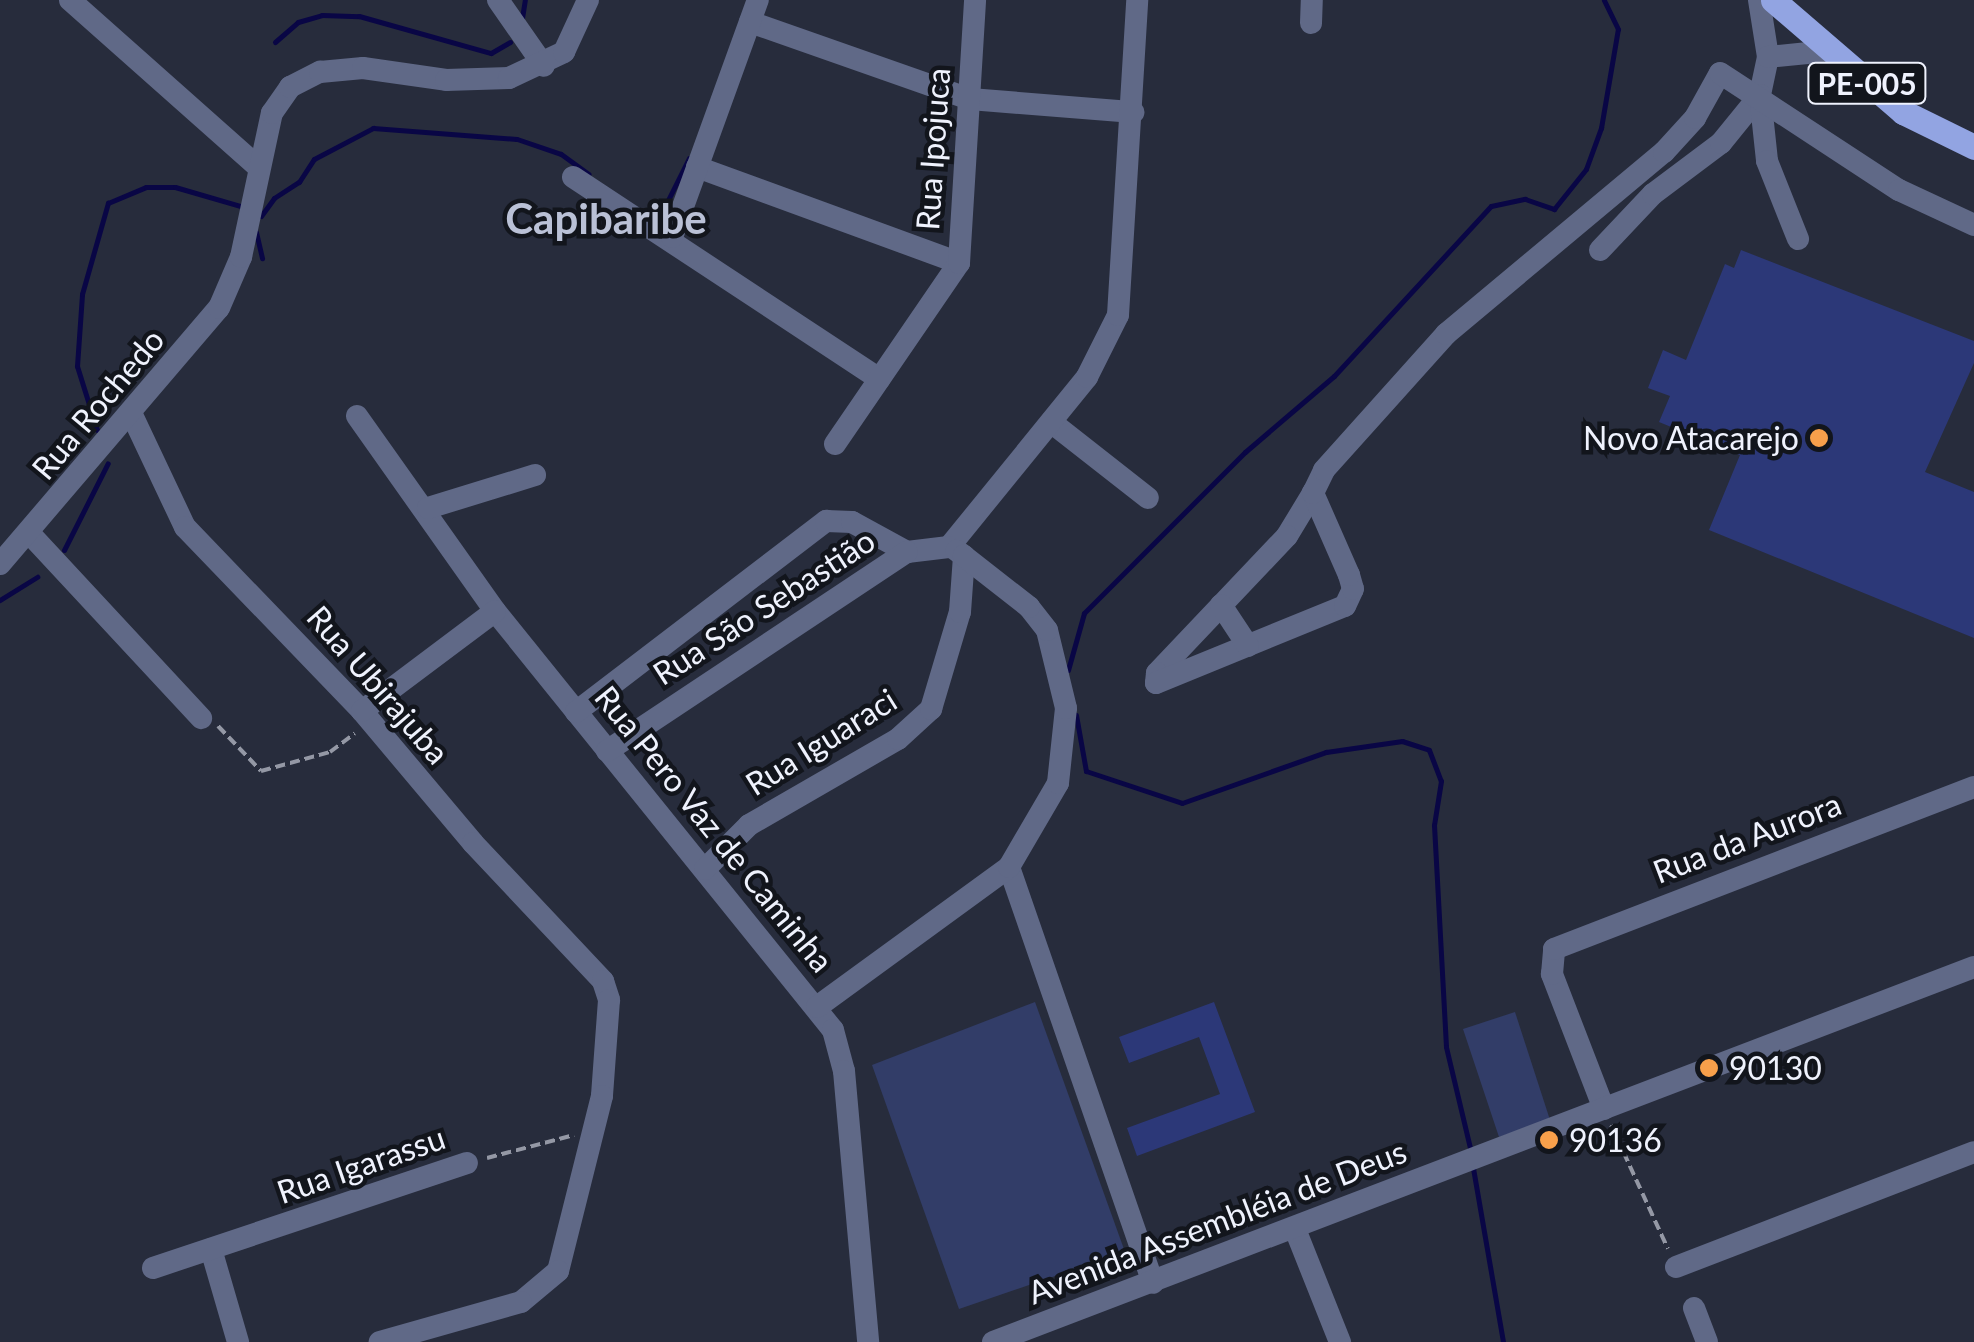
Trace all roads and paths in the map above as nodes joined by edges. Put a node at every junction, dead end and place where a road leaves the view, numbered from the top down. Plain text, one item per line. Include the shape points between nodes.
1 (70, 0) edge
2 (498, 0) edge
3 (588, 0) edge
4 (975, 0) edge
5 (1137, 0) edge
6 (1760, 0) edge
7 (1773, 0) edge
8 (754, 11) edge
9 (1828, 52) junction
10 (1768, 57) junction
11 (544, 66) junction
12 (1760, 95) junction
13 (970, 99) junction
14 (1133, 112) junction
15 (1974, 147) edge
16 (256, 165) junction
17 (697, 167) junction
18 (573, 177) dead end
19 (1974, 224) edge
20 (672, 236) junction
21 (1798, 239) dead end
22 (1600, 250) dead end
23 (958, 263) junction
24 (880, 379) junction
25 (132, 415) junction
26 (357, 416) dead end
27 (1051, 422) junction
28 (835, 444) dead end
29 (535, 475) dead end
30 (1312, 493) junction
31 (1148, 498) dead end
32 (428, 508) junction
33 (30, 535) junction
34 (907, 552) junction
35 (957, 552) junction
36 (0, 564) edge
37 (1221, 605) junction
38 (495, 611) junction
39 (1248, 646) junction
40 (576, 712) junction
41 (367, 716) junction
42 (200, 718) joint
43 (608, 751) junction
44 (1974, 788) edge
45 (1009, 867) junction
46 (705, 869) junction
47 (1974, 966) edge
48 (817, 1007) junction
49 (1604, 1110) junction
50 (592, 1130) junction
51 (1974, 1152) edge
52 (468, 1163) joint
53 (1295, 1229) junction
54 (210, 1249) junction
55 (1676, 1267) joint
56 (154, 1268) dead end
57 (1154, 1283) junction
58 (1694, 1308) dead end
59 (238, 1342) edge
60 (380, 1342) edge
61 (868, 1342) edge
62 (993, 1342) edge
63 (1340, 1342) edge
64 (1708, 1342) edge

1 - 16 street
2 - 11 street
3 - 11 street via 564,52
4 - 13 street, Rua Ipojuca
5 - 14 street
6 - 10 street
7 - 9 main road, PE-005
8 - 13 street
8 - 17 street
9 - 10 street
9 - 15 main road, PE-005 via 1925,127
10 - 12 street
11 - 16 street, Rua Rochedo via 482,82 363,68 320,72 290,88 272,113
12 - 19 street via 1899,190
12 - 21 street via 1766,161
12 - 22 street via 1721,143 1646,201
12 - 30 street via 1720,73 1695,118 1664,152 1446,334 1355,428
13 - 14 street
13 - 23 street, Rua Ipojuca
14 - 27 street via 1118,315 1107,344
16 - 25 street, Rua Rochedo via 234,282 204,330
17 - 20 street
17 - 23 street
18 - 20 street via 634,222
20 - 24 street
23 - 24 street, Rua Ipojuca
24 - 28 street, Rua Ipojuca
25 - 33 street, Rua Rochedo
25 - 41 street, Rua Ubirajuba via 185,528
26 - 32 street, Rua Pero Vaz de Caminha
27 - 31 street
27 - 35 street
29 - 32 street
30 - 37 street via 1287,536
30 - 39 street via 1349,576 1350,600
32 - 38 street, Rua Pero Vaz de Caminha
33 - 36 street, Rua Rochedo
33 - 42 street
34 - 35 street
34 - 40 street via 852,522 826,521
34 - 43 street, Rua São Sebastião
35 - 45 street via 1039,618 1061,675 1062,770 1045,813
35 - 46 street, Rua Iguaraci via 954,641 930,709 898,740 778,804
37 - 39 street
37 - 39 street via 1157,673 1156,683
38 - 40 street, Rua Pero Vaz de Caminha
38 - 41 street
40 - 43 street, Rua Pero Vaz de Caminha
41 - 42 path via 330,752 260,771 219,726
41 - 50 street, Rua Ubirajuba via 604,981 611,1034
43 - 46 street, Rua Pero Vaz de Caminha
44 - 49 street, Rua da Aurora via 1565,942 1549,958
45 - 48 street
45 - 57 street
46 - 48 street, Rua Pero Vaz de Caminha
47 - 49 street
48 - 61 street, Rua Pero Vaz de Caminha via 838,1039 844,1071
49 - 53 street, Avenida Assembléia de Deus
49 - 55 path
50 - 52 path, Rua Igarassu
50 - 60 street via 563,1257 547,1286 494,1312
51 - 55 street
52 - 54 street, Rua Igarassu
53 - 57 street, Avenida Assembléia de Deus
53 - 63 street
54 - 56 street, Rua Igarassu
54 - 59 street
57 - 62 street, Avenida Assembléia de Deus
58 - 64 street

